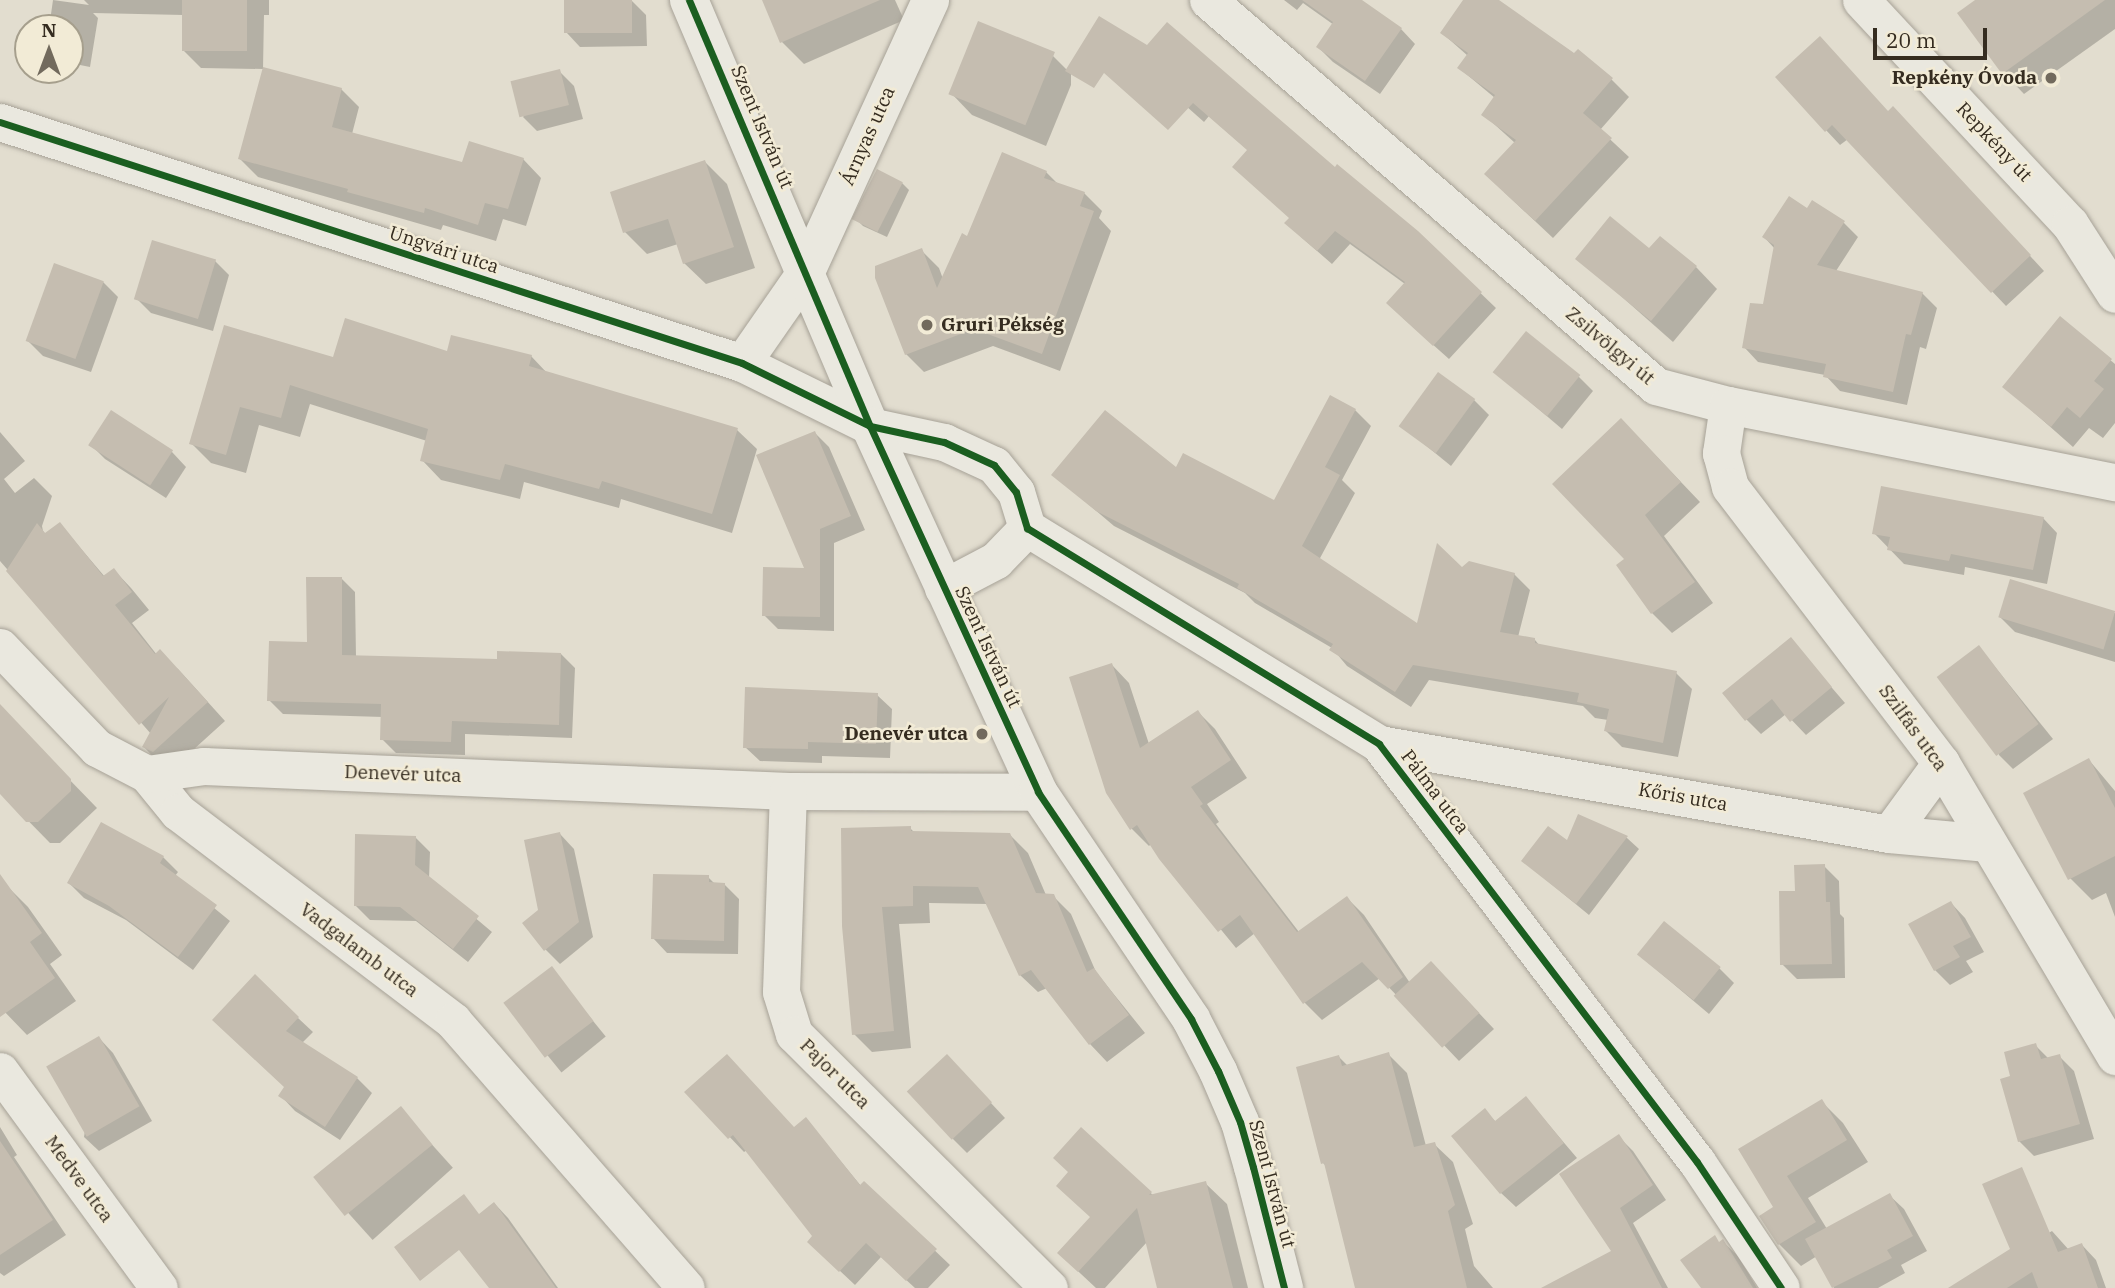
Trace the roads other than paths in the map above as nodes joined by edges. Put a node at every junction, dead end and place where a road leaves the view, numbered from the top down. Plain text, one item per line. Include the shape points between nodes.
1 (690, 0) edge
2 (930, 0) edge
3 (1208, 0) edge
4 (1861, 0) edge
5 (0, 122) edge
6 (806, 271) junction
7 (2115, 294) edge
8 (742, 363) junction
9 (1728, 405) junction
10 (870, 426) junction
11 (2115, 482) edge
12 (1027, 527) junction
13 (943, 588) junction
14 (0, 647) edge
15 (1379, 744) junction
16 (1941, 763) junction
17 (147, 774) junction
18 (789, 791) junction
19 (1038, 792) junction
20 (1889, 834) junction
21 (1988, 843) junction
22 (2115, 1056) edge
23 (0, 1071) edge
24 (159, 1288) edge
25 (686, 1288) edge
26 (1049, 1288) edge
27 (1284, 1288) edge
28 (1781, 1288) edge

1 - 6 street, Szent István út
2 - 6 street, Árnyas utca
3 - 9 street, Zsilvölgyi út via 1656,386
4 - 7 street, Repkény út via 2070,224
5 - 8 street, Ungvári utca
6 - 8 street
6 - 10 street, Szent István út
8 - 10 street, Ungvári utca
9 - 11 street, Zsilvölgyi út
9 - 16 street, Szilfás utca via 1721,453 1730,487
10 - 12 street via 944,442 994,465 1016,492
10 - 13 street, Szent István út
12 - 13 street via 996,560
12 - 15 street, Pálma utca
13 - 19 street, Szent István út
14 - 17 street, Vadgalamb utca via 97,748
15 - 20 street, Kőris utca
15 - 28 street, Pálma utca via 1697,1162
16 - 20 street
16 - 21 street, Szilfás utca
17 - 18 street, Denevér utca via 204,766
17 - 25 street, Vadgalamb utca via 178,812 453,1021
18 - 19 street, Denevér utca
18 - 26 street, Pajor utca via 781,992 794,1034
19 - 27 street, Szent István út via 1191,1019 1218,1071 1250,1156
20 - 21 street, Kőris utca
21 - 22 street, Szilfás utca
23 - 24 street, Medve utca

